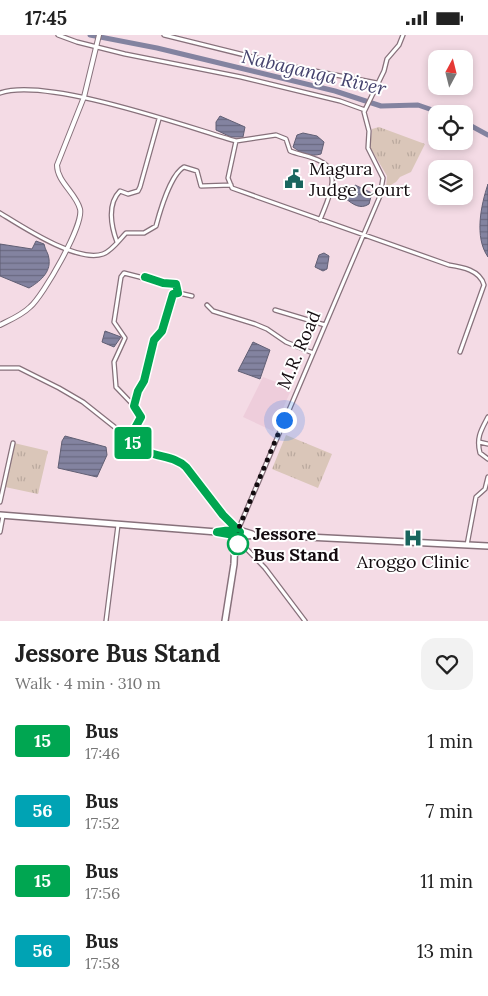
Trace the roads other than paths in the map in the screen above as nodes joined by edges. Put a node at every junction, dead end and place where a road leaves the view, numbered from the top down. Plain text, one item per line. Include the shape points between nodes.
1 (58, 35) edge
2 (99, 35) edge
3 (164, 35) edge
4 (403, 35) edge
5 (96, 45) junction
6 (376, 85) junction
7 (0, 93) edge
8 (84, 97) junction
9 (364, 111) junction
10 (159, 119) junction
11 (236, 141) junction
12 (231, 185) junction
13 (0, 213) edge
14 (320, 220) junction
15 (364, 236) junction
16 (117, 242) junction
17 (67, 250) junction
18 (178, 293) junction
19 (192, 297) dead end
20 (207, 305) dead end
21 (275, 310) dead end
22 (0, 325) edge
23 (325, 325) junction
24 (460, 352) dead end
25 (313, 353) junction
26 (0, 368) edge
27 (134, 406) junction
28 (488, 417) edge
29 (129, 439) junction
30 (479, 442) junction
31 (13, 443) dead end
32 (488, 444) edge
33 (488, 459) edge
34 (488, 477) edge
35 (0, 502) edge
36 (2, 515) edge
37 (118, 524) junction
38 (0, 532) edge
39 (237, 534) junction
40 (467, 545) junction
41 (488, 545) edge
42 (106, 621) edge
43 (225, 621) edge
44 (305, 621) edge

1 - 5 street
2 - 5 main road
3 - 6 street via 289,66 354,77
4 - 6 street via 387,59
5 - 8 main road
5 - 9 street via 125,55 340,101
6 - 9 street
7 - 8 street via 24,89
8 - 10 street
8 - 17 main road via 56,165 81,210
9 - 15 street, M.R. Road via 369,131 368,148 383,178 380,196
10 - 11 street
10 - 16 street via 138,191 128,194 120,191 117,195 110,219
11 - 12 street via 228,178
11 - 14 street via 280,135 286,139 290,151 322,161 331,172 333,183
12 - 14 street via 245,194
12 - 16 street via 200,186 197,171 184,167 178,170 166,194 156,226 144,233 126,233
13 - 17 street
14 - 15 street
15 - 23 street, M.R. Road
15 - 24 street via 466,268 481,279 483,289
16 - 17 street via 105,254
17 - 22 main road via 32,306
18 - 19 street
18 - 27 street via 173,294 162,331 154,340
18 - 27 street via 178,287 173,283 124,273 121,277 114,322 125,338 114,362 115,382
20 - 25 street via 213,311 267,329 286,343
21 - 23 street
23 - 25 street, M.R. Road
25 - 39 street, M.R. Road
26 - 29 street via 19,368 59,388 83,402
27 - 29 street via 141,417
28 - 30 street via 479,433
29 - 39 street via 146,452 182,463
30 - 32 street
30 - 33 street via 480,453
31 - 35 street
34 - 40 street via 485,489 476,497
36 - 37 highway
36 - 38 street
37 - 39 highway
37 - 42 street
39 - 40 highway
39 - 43 highway
39 - 44 street
40 - 41 highway

